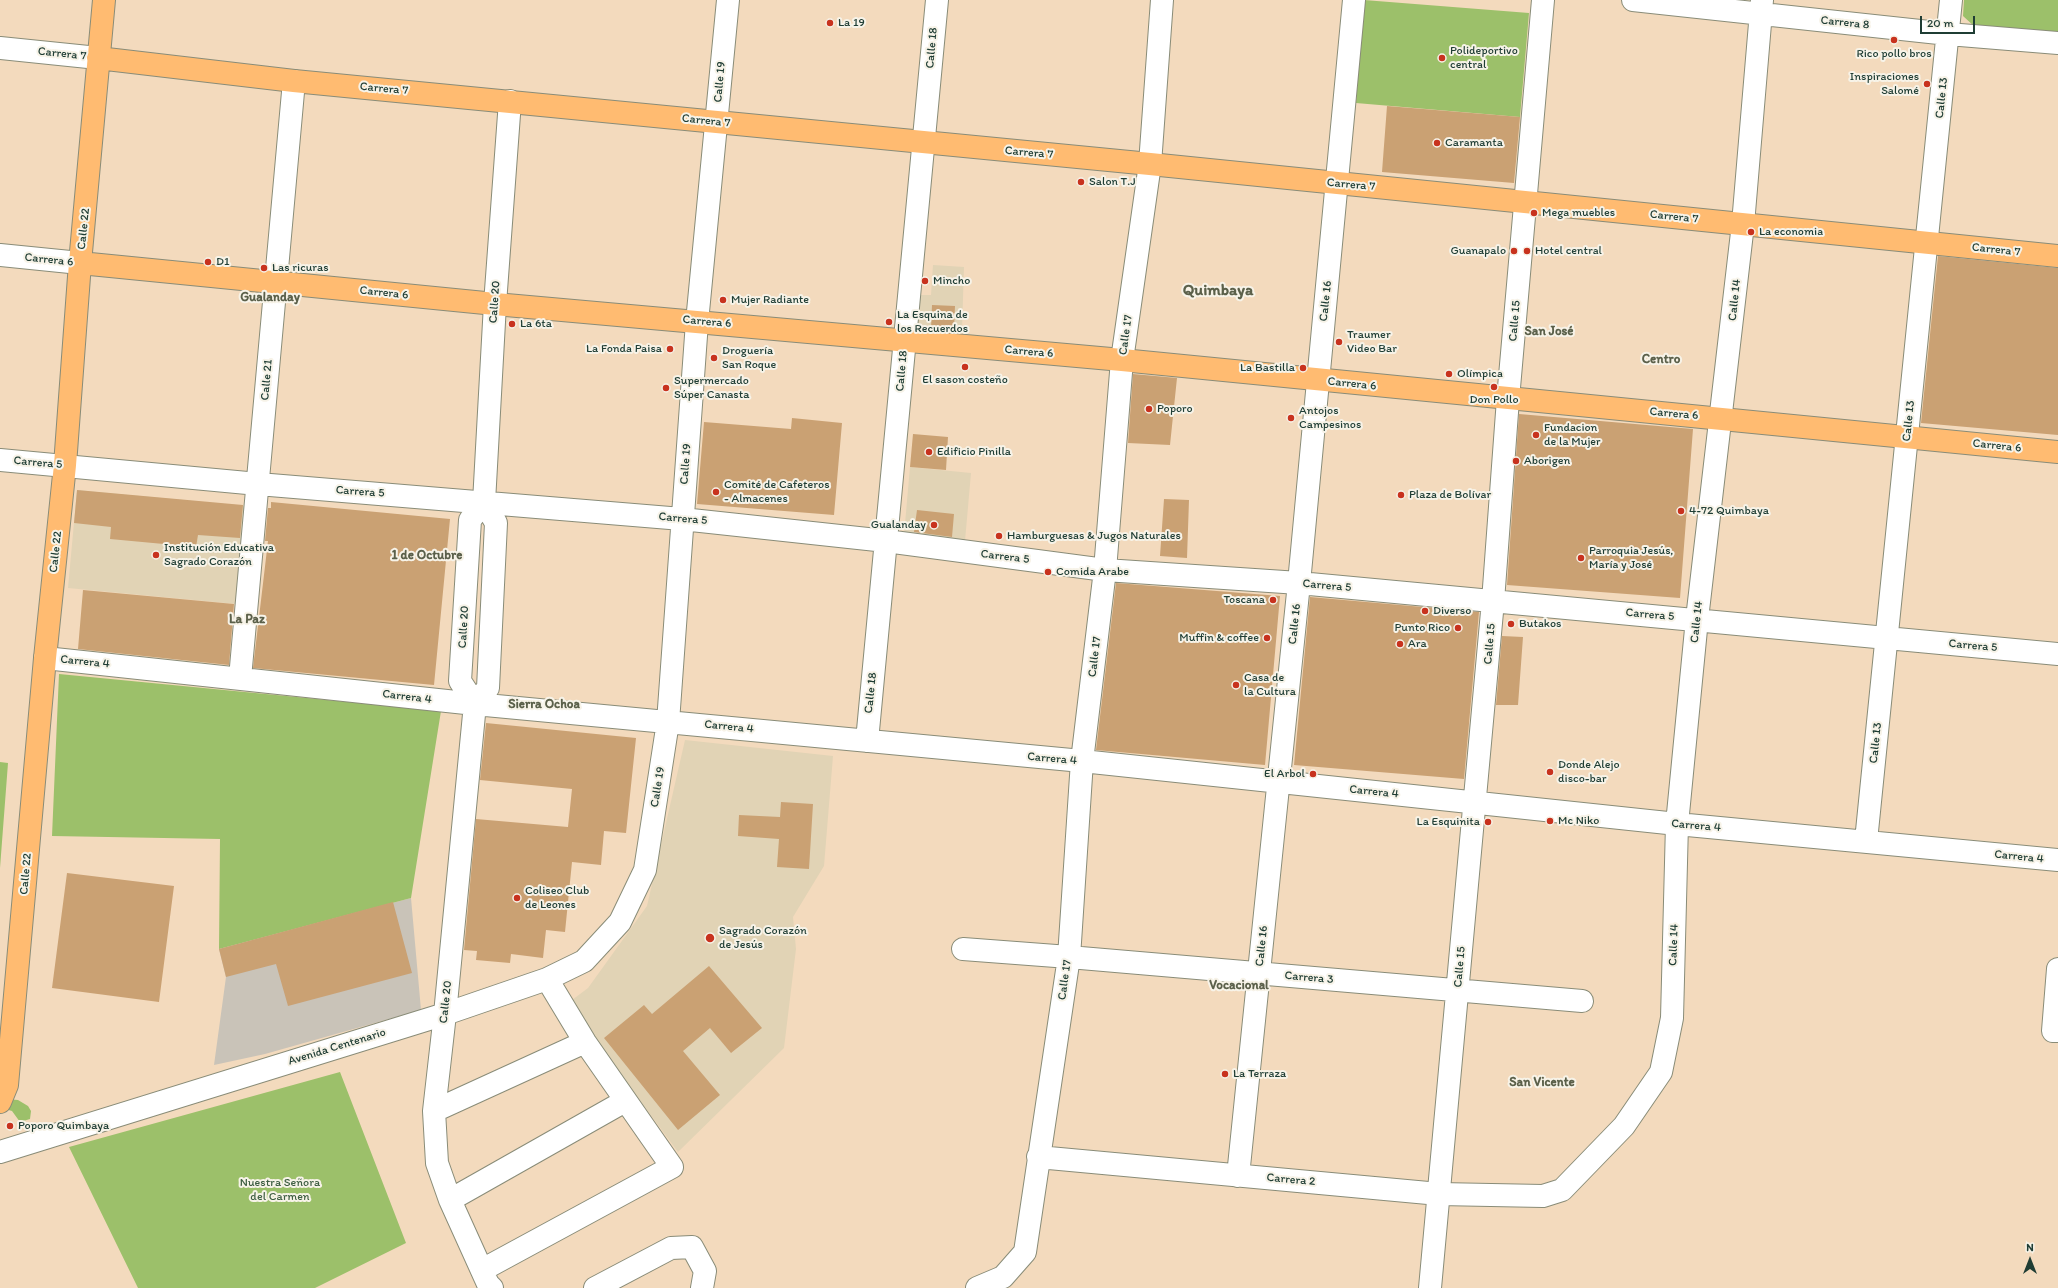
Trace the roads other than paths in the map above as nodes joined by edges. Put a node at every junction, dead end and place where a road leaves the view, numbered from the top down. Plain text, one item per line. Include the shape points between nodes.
1 (104, 0) edge
2 (728, 0) edge
3 (937, 0) edge
4 (1162, 0) edge
5 (1354, 0) edge
6 (1543, 0) edge
7 (1633, 0) edge
8 (1951, 0) edge
9 (1761, 7) edge
10 (1948, 34) junction
11 (2058, 43) edge
12 (0, 48) edge
13 (98, 58) junction
14 (294, 81) junction
15 (510, 101) junction
16 (716, 122) junction
17 (923, 143) junction
18 (1150, 164) junction
19 (1338, 184) junction
20 (1526, 201) junction
21 (1743, 224) junction
22 (1927, 242) junction
23 (0, 255) edge
24 (2058, 256) edge
25 (80, 263) junction
26 (276, 282) junction
27 (495, 304) junction
28 (697, 322) junction
29 (904, 341) junction
30 (1122, 360) junction
31 (1318, 380) junction
32 (1508, 399) junction
33 (1721, 419) junction
34 (1907, 436) junction
35 (2058, 452) edge
36 (0, 460) edge
37 (65, 465) junction
38 (258, 484) junction
39 (484, 502) junction
40 (682, 519) junction
41 (886, 541) junction
42 (1105, 570) junction
43 (1299, 583) junction
44 (1493, 601) junction
45 (1697, 619) junction
46 (1886, 638) junction
47 (2058, 654) edge
48 (45, 658) junction
49 (240, 678) junction
50 (475, 704) junction
51 (668, 722) junction
52 (867, 741) junction
53 (1082, 761) junction
54 (1278, 782) junction
55 (1475, 802) junction
56 (1678, 824) junction
57 (1866, 841) junction
58 (2058, 860) edge
59 (620, 922) joint
60 (963, 949) dead end
61 (1069, 957) junction
62 (2058, 969) edge
63 (1259, 974) junction
64 (547, 979) junction
65 (1458, 991) junction
66 (1582, 1001) dead end
67 (445, 1014) junction
68 (2055, 1031) edge
69 (585, 1042) junction
70 (2, 1090) edge
71 (625, 1101) junction
72 (434, 1111) junction
73 (0, 1152) edge
74 (1038, 1157) junction
75 (1238, 1176) junction
76 (1439, 1194) junction
77 (1544, 1196) joint
78 (450, 1200) junction
79 (487, 1279) edge
80 (595, 1288) edge
81 (702, 1288) edge
82 (977, 1288) edge
83 (1430, 1288) edge

1 - 13 main road, Calle 22
2 - 16 street, Calle 19
3 - 17 street, Calle 18
4 - 18 street, Calle 17
5 - 19 street, Calle 16
6 - 20 street, Calle 15
7 - 9 street, Carrera 8
8 - 10 street, Calle 13
9 - 10 street, Carrera 8
9 - 21 street, Calle 14
10 - 11 street, Carrera 8
10 - 22 street, Calle 13
12 - 13 street, Carrera 7
13 - 14 main road, Carrera 7
13 - 25 main road, Calle 22
14 - 15 main road, Carrera 7
14 - 26 street, Calle 21
15 - 16 main road, Carrera 7
15 - 27 street, Calle 20
16 - 17 main road, Carrera 7
16 - 28 street, Calle 19
17 - 18 main road, Carrera 7
17 - 29 street, Calle 18
18 - 19 main road, Carrera 7
18 - 30 street, Calle 17
19 - 20 main road, Carrera 7
19 - 31 street, Calle 16
20 - 21 main road, Carrera 7
20 - 32 street, Calle 15
21 - 22 main road, Carrera 7
21 - 33 street, Calle 14
22 - 24 main road, Carrera 7
22 - 34 street, Calle 13
23 - 25 street, Carrera 6
25 - 26 main road, Carrera 6
25 - 37 main road, Calle 22
26 - 27 main road, Carrera 6
26 - 38 street, Calle 21
27 - 28 main road, Carrera 6
27 - 39 street, Calle 20
28 - 29 main road, Carrera 6
28 - 40 street, Calle 19
29 - 30 main road, Carrera 6
29 - 41 street, Calle 18
30 - 31 main road, Carrera 6
30 - 42 street, Calle 17
31 - 32 main road, Carrera 6
31 - 43 street, Calle 16
32 - 33 main road, Carrera 6
32 - 44 street, Calle 15
33 - 34 main road, Carrera 6
33 - 45 street, Calle 14
34 - 35 main road, Carrera 6
34 - 46 street, Calle 13
36 - 37 street, Carrera 5
37 - 38 street, Carrera 5
37 - 48 main road, Calle 22
38 - 39 street, Carrera 5
38 - 49 street, Calle 21
39 - 40 street, Carrera 5
39 - 50 street via 496,523 488,688
40 - 41 street, Carrera 5
40 - 51 street, Calle 19
41 - 42 street, Carrera 5
41 - 52 street, Calle 18
42 - 43 street, Carrera 5
42 - 53 street, Calle 17
43 - 44 street, Carrera 5
43 - 54 street, Calle 16
44 - 45 street, Carrera 5
44 - 55 street, Calle 15
45 - 46 street, Carrera 5
45 - 56 street, Calle 14
46 - 47 street, Carrera 5
46 - 57 street, Calle 13
48 - 49 street, Carrera 4
48 - 70 main road, Calle 22
49 - 50 street, Carrera 4
50 - 51 street, Carrera 4
50 - 67 street, Calle 20
51 - 52 street, Carrera 4
51 - 59 street, Calle 19 via 645,870
52 - 53 street, Carrera 4
53 - 54 street, Carrera 4
53 - 61 street, Calle 17
54 - 55 street, Carrera 4
54 - 63 street, Calle 16
55 - 56 street, Carrera 4
55 - 65 street, Calle 15
56 - 57 street, Carrera 4
56 - 77 street, Calle 14 via 1672,1018 1661,1072 1624,1126 1562,1190
57 - 58 street, Carrera 4
59 - 64 street, Avenida Centenario via 584,961
60 - 61 street, Carrera 3
61 - 63 street, Carrera 3
61 - 74 street, Calle 17
62 - 68 street
63 - 65 street, Carrera 3
63 - 75 street, Calle 16
64 - 67 street, Avenida Centenario
64 - 69 street
65 - 66 street, Carrera 3
65 - 76 street, Calle 15
67 - 72 street, Calle 20
67 - 73 street, Avenida Centenario
69 - 71 street
69 - 72 street
71 - 78 street
71 - 79 street via 671,1163 670,1169
72 - 78 street, Calle 20 via 437,1163
74 - 75 street, Carrera 2
74 - 82 street, Calle 17 via 1025,1252 1003,1277
75 - 76 street, Carrera 2
76 - 77 street, Carrera 2
76 - 83 street, Calle 15
78 - 79 street, Calle 20
80 - 81 street via 671,1248 692,1247 705,1271

